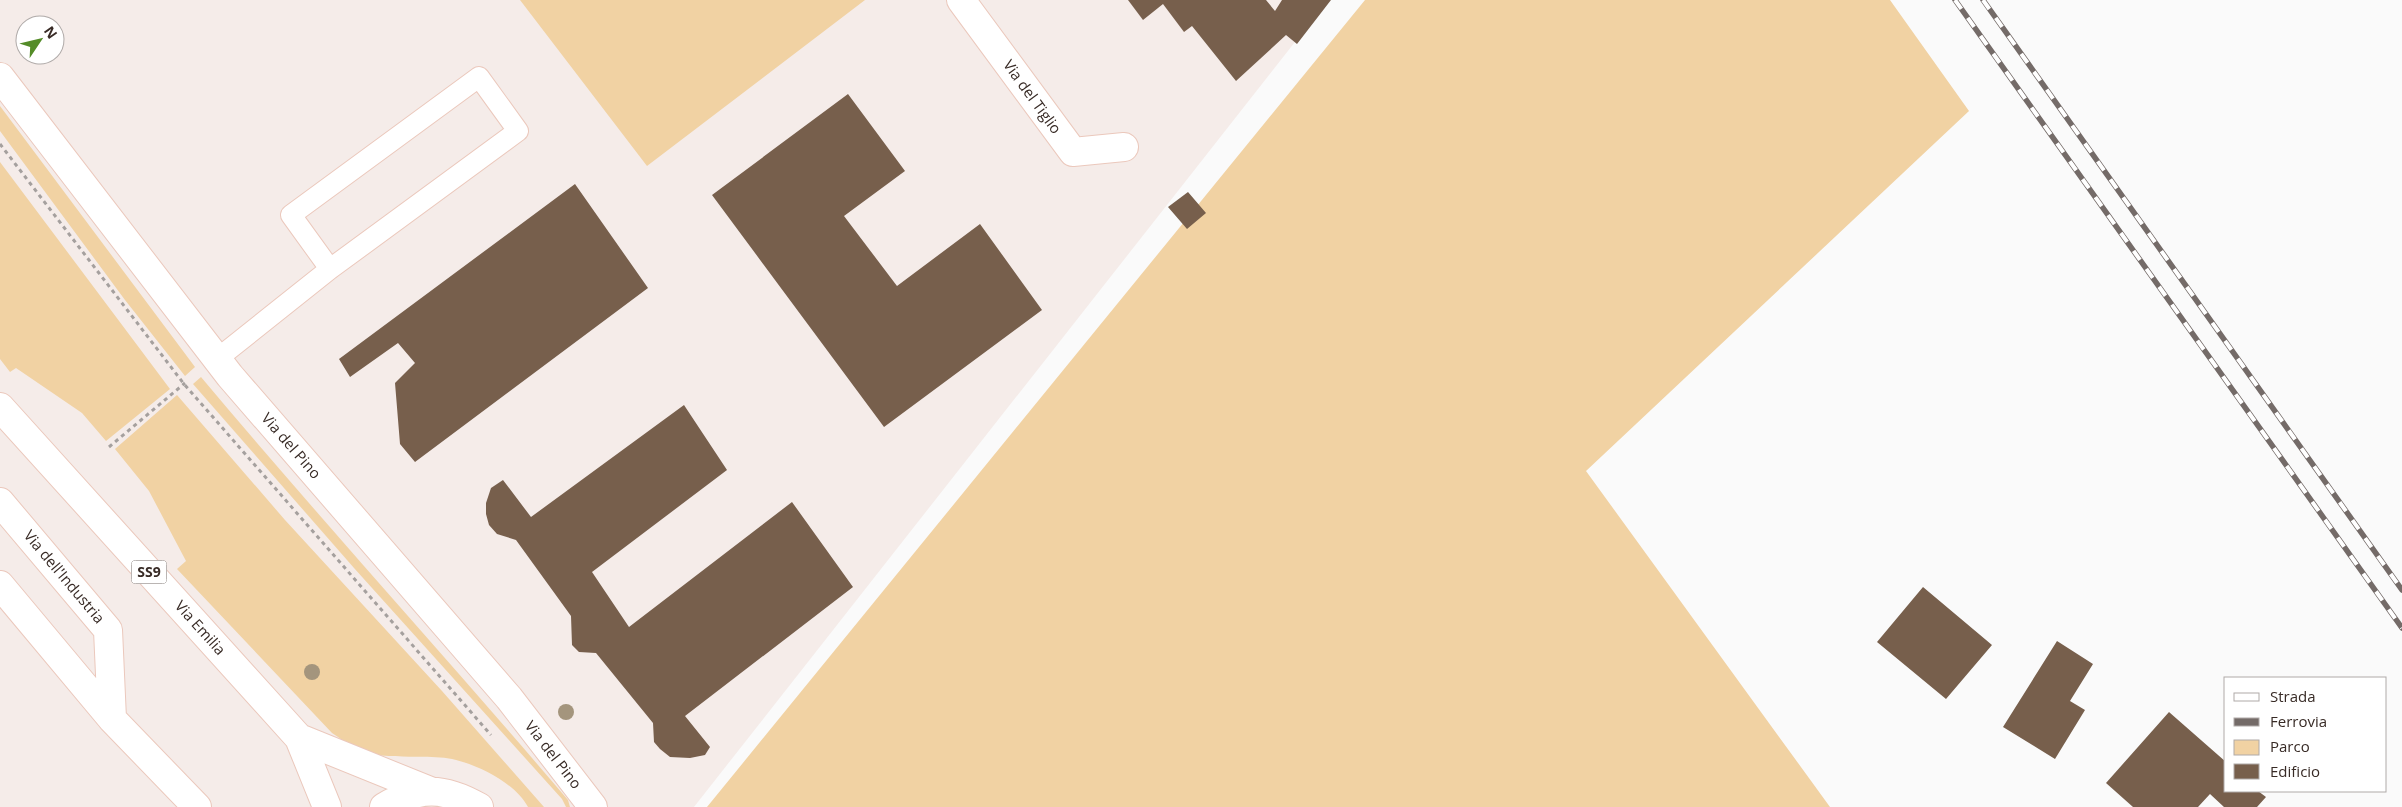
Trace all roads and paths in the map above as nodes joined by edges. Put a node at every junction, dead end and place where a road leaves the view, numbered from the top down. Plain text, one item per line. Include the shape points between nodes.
1 (961, 0) edge
2 (0, 77) edge
3 (1124, 147) dead end
4 (330, 269) junction
5 (217, 359) junction
6 (184, 384) dead end
7 (0, 407) edge
8 (109, 447) dead end
9 (0, 502) edge
10 (0, 586) edge
11 (112, 719) junction
12 (299, 738) junction
13 (430, 791) junction
14 (197, 807) edge
15 (327, 807) edge
16 (384, 807) edge
17 (480, 807) edge
18 (593, 807) edge

1 - 3 street, Via del Tiglio via 1073,152
2 - 5 street, Via del Pino
4 - 4 lane via 518,131 479,77 291,215
4 - 5 lane
5 - 18 street, Via del Pino via 509,698
6 - 8 path
7 - 12 street, Via Emilia / SS9
9 - 11 street, Via dell'Industria via 108,630
10 - 11 street
11 - 14 street
12 - 13 street, Via Emilia / SS9
12 - 15 street, Via Emilia / SS9
13 - 16 street, Via Emilia / SS9 via 402,797
13 - 17 street, Via Emilia / SS9 via 459,796

